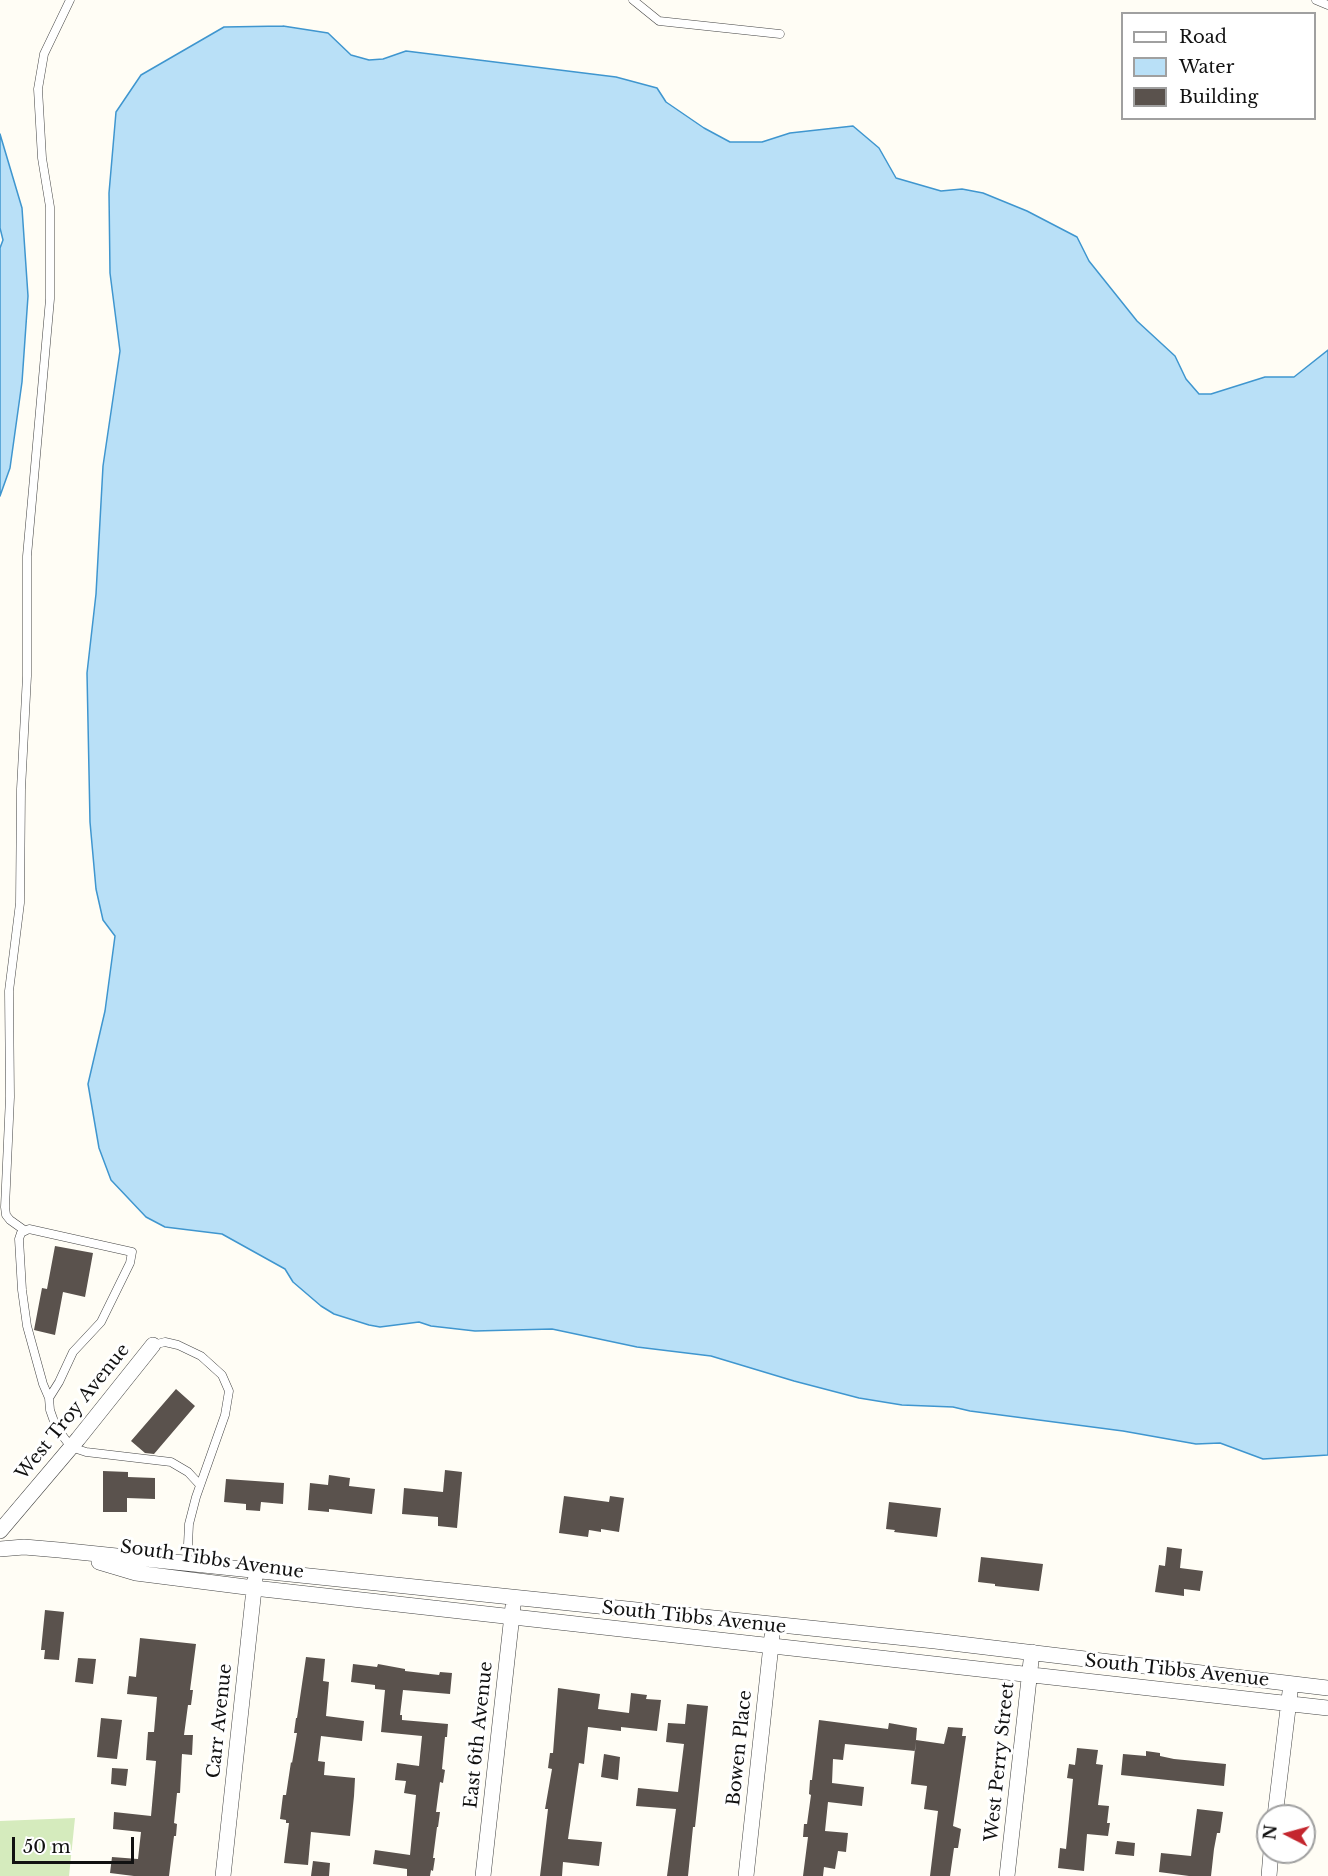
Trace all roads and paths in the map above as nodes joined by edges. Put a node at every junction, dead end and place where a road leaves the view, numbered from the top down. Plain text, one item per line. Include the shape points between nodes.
1 (70, 0) edge
2 (633, 0) edge
3 (1316, 0) edge
4 (1328, 5) edge
5 (780, 34) dead end
6 (24, 1230) junction
7 (153, 1345) joint
8 (49, 1398) junction
9 (71, 1447) junction
10 (200, 1485) junction
11 (0, 1531) edge
12 (0, 1549) edge
13 (59, 1550) junction
14 (187, 1565) junction
15 (256, 1571) junction
16 (254, 1588) junction
17 (514, 1597) junction
18 (512, 1617) junction
19 (773, 1624) junction
20 (771, 1646) junction
21 (1032, 1652) junction
22 (1030, 1675) junction
23 (1291, 1683) junction
24 (1328, 1688) edge
25 (1288, 1702) junction
26 (1328, 1708) edge
27 (1276, 1804) edge
28 (223, 1876) edge
29 (483, 1876) edge
30 (746, 1876) edge
31 (1007, 1876) edge

1 - 6 lane via 44,54 38,89 42,158 50,207 50,299 27,556 20,903 9,991 5,1207 10,1220
2 - 5 lane via 659,21
3 - 4 lane
6 - 8 lane via 19,1239 19,1256 27,1326
6 - 8 lane via 132,1252 101,1322 73,1352
7 - 9 street, West Troy Avenue
7 - 10 lane via 165,1342 201,1356 222,1375 229,1391 225,1415
8 - 9 lane via 56,1426
9 - 10 lane via 171,1462
9 - 11 street, West Troy Avenue
10 - 14 lane via 189,1524
12 - 13 street, South Tibbs Avenue
13 - 14 street, South Tibbs Avenue
13 - 16 street, South Tibbs Avenue via 136,1573
14 - 15 street, South Tibbs Avenue
15 - 16 street, Carr Avenue
15 - 17 street, South Tibbs Avenue
16 - 18 street, South Tibbs Avenue
16 - 28 street, Carr Avenue
17 - 18 street, East 6th Avenue
17 - 19 street, South Tibbs Avenue
18 - 20 street, South Tibbs Avenue
18 - 29 street, East 6th Avenue
19 - 20 street, Bowen Place
19 - 21 street, South Tibbs Avenue
20 - 22 street, South Tibbs Avenue
20 - 30 street, Bowen Place
21 - 22 street, West Perry Street
21 - 23 street, South Tibbs Avenue
22 - 25 street, South Tibbs Avenue
22 - 31 street, West Perry Street
23 - 24 street, South Tibbs Avenue
23 - 25 street
25 - 26 street, South Tibbs Avenue
25 - 27 street

